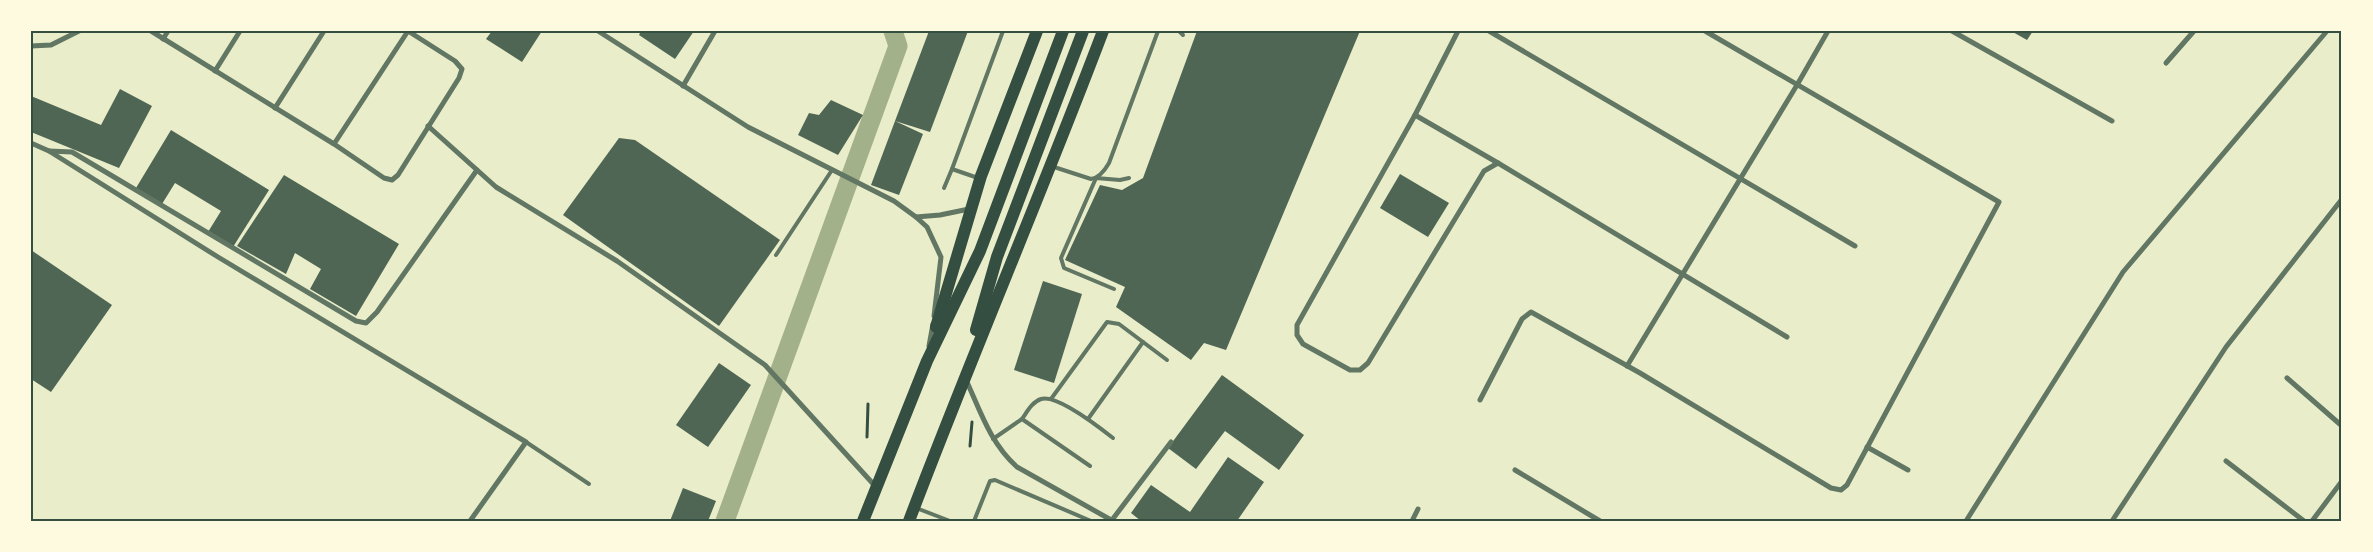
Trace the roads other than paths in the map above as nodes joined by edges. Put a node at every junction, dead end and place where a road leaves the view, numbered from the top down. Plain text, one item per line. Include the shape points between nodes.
1 (79, 31) edge
2 (151, 31) edge
3 (168, 31) edge
4 (240, 31) edge
5 (324, 31) edge
6 (598, 31) edge
7 (715, 31) edge
8 (1003, 31) edge
9 (1037, 31) edge
10 (1063, 31) edge
11 (1083, 31) edge
12 (1103, 31) edge
13 (1158, 31) edge
14 (1179, 31) edge
15 (1458, 31) edge
16 (1489, 31) edge
17 (1706, 31) edge
18 (1828, 31) edge
19 (1952, 31) edge
20 (2194, 31) edge
21 (2327, 31) edge
22 (1183, 36) dead end
23 (162, 39) junction
24 (31, 46) edge
25 (2166, 63) dead end
26 (215, 71) junction
27 (1798, 85) junction
28 (683, 86) junction
29 (276, 108) junction
30 (1415, 115) junction
31 (2112, 122) dead end
32 (428, 126) junction
33 (31, 143) edge
34 (334, 144) junction
35 (49, 151) junction
36 (1498, 163) junction
37 (1052, 166) junction
38 (952, 169) junction
39 (477, 170) junction
40 (832, 170) junction
41 (1096, 178) junction
42 (1129, 178) dead end
43 (980, 179) junction
44 (1739, 179) junction
45 (944, 188) dead end
46 (2342, 199) edge
47 (971, 208) junction
48 (916, 217) junction
49 (1855, 246) dead end
50 (776, 255) dead end
51 (1681, 275) junction
52 (1114, 289) dead end
53 (1786, 338) dead end
54 (1143, 342) junction
55 (1167, 360) dead end
56 (927, 361) junction
57 (1627, 366) junction
58 (2287, 378) dead end
59 (962, 382) junction
60 (1051, 398) junction
61 (1480, 400) dead end
62 (1022, 419) junction
63 (1088, 419) junction
64 (2342, 426) edge
65 (1113, 438) dead end
66 (993, 439) junction
67 (526, 442) junction
68 (1171, 442) dead end
69 (1867, 447) junction
70 (2226, 461) dead end
71 (1090, 466) dead end
72 (1515, 470) dead end
73 (1908, 470) dead end
74 (2342, 481) edge
75 (589, 484) dead end
76 (876, 488) junction
77 (914, 508) junction
78 (1418, 509) dead end
79 (1589, 518) edge
80 (1112, 520) edge
81 (470, 521) edge
82 (863, 521) edge
83 (909, 521) edge
84 (950, 521) edge
85 (974, 521) edge
86 (1090, 521) edge
87 (1412, 521) edge
88 (1600, 521) edge
89 (1966, 521) edge
90 (2112, 521) edge
91 (2304, 521) edge
92 (2312, 521) edge

1 - 24 street via 51,45
2 - 23 street
3 - 23 street
4 - 26 street
5 - 29 street
6 - 28 street
7 - 28 street
8 - 38 lane
9 - 43 main road
10 - 56 main road via 980,251
11 - 59 main road via 996,257
12 - 37 main road
13 - 41 lane via 1109,163
14 - 22 lane
15 - 30 street
16 - 44 street
17 - 27 street
18 - 27 street
19 - 31 street
20 - 25 street
21 - 89 street via 2123,272
23 - 26 street
26 - 29 street
27 - 44 street
27 - 69 street via 1999,202
28 - 40 street via 748,127
29 - 34 street
30 - 36 street
30 - 36 street via 1297,325 1297,335 1303,344 1350,370 1360,370 1368,362 1484,171
32 - 34 street via 398,176 392,180 384,178
32 - 34 street via 462,69 455,61 408,31
32 - 39 street
33 - 35 street
35 - 39 street via 72,152 356,321 366,323
35 - 67 street
36 - 51 street
37 - 41 lane via 1086,178
37 - 59 main road
38 - 43 lane
38 - 45 lane
39 - 76 street via 496,187 617,261 765,365
40 - 48 street via 894,201
40 - 50 lane
41 - 42 lane
41 - 52 lane via 1061,263 1064,268
43 - 47 main road
44 - 49 street
44 - 51 street
46 - 90 street via 2226,347
47 - 48 street
47 - 56 main road
48 - 56 street via 930,232 941,257
51 - 53 street
51 - 57 street
54 - 55 lane
54 - 60 lane via 1120,324 1107,322
54 - 63 lane
56 - 76 main road
57 - 61 street via 1531,312 1522,320
57 - 69 street via 1831,488 1840,490 1847,485
58 - 64 street
59 - 66 street
59 - 77 main road
60 - 62 lane via 1034,402
60 - 63 lane
62 - 66 lane
62 - 71 lane
63 - 65 lane
66 - 80 street via 1018,467
67 - 75 lane
67 - 81 street
68 - 80 street
69 - 73 street
70 - 91 street
72 - 79 street
74 - 92 street
76 - 82 main road
77 - 83 main road
77 - 84 lane
78 - 87 street
79 - 88 street
85 - 86 lane via 990,481 995,480

